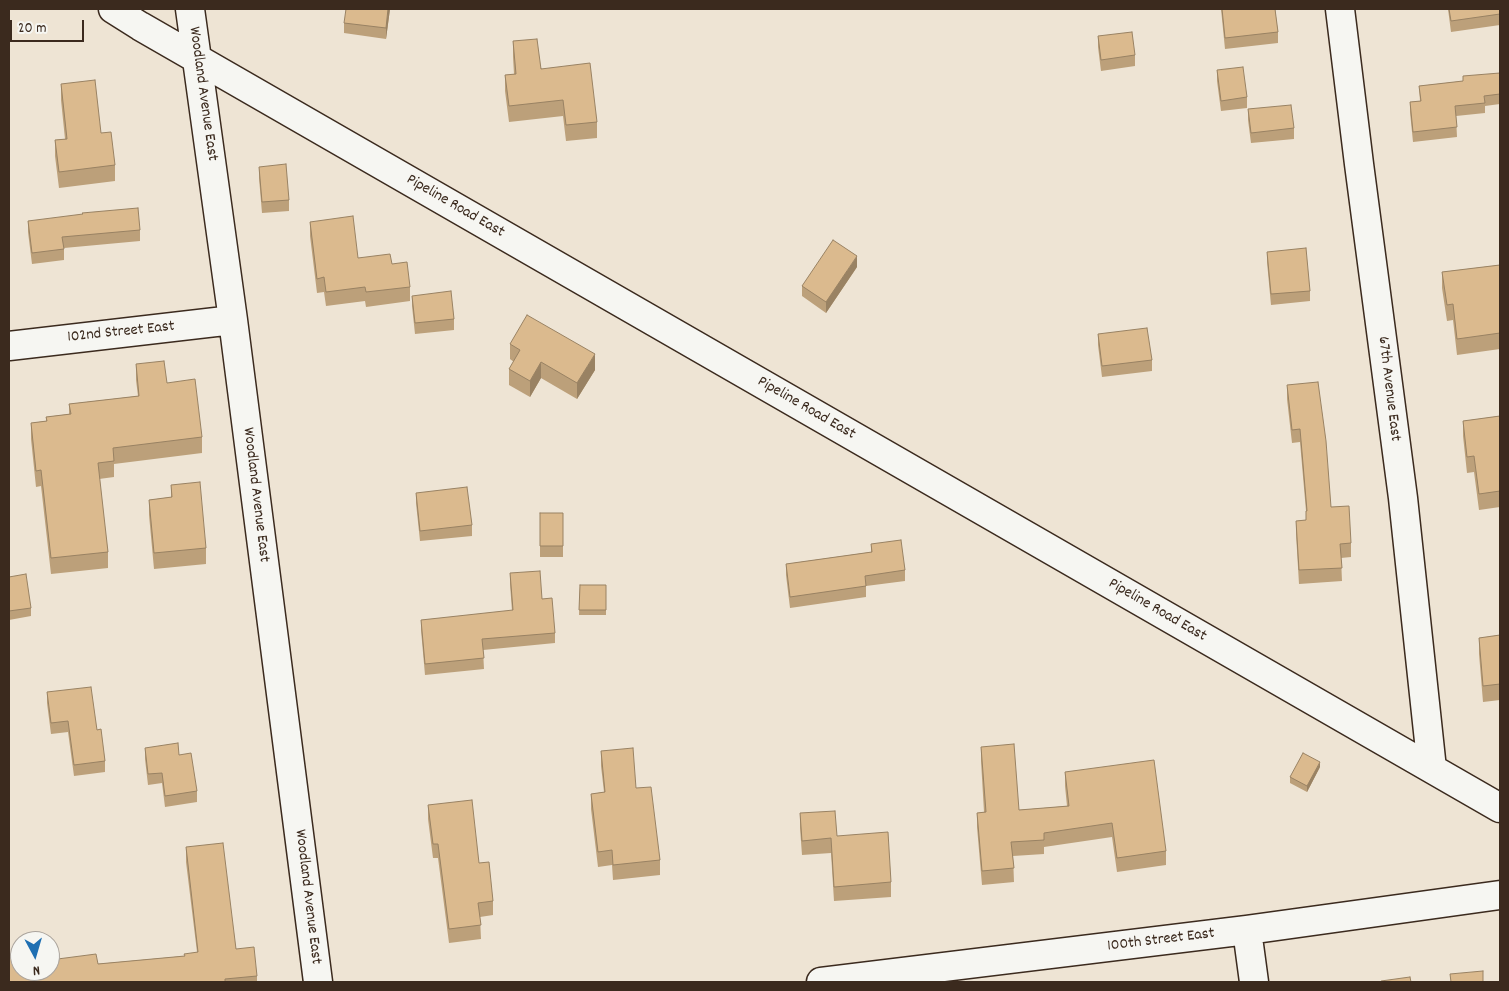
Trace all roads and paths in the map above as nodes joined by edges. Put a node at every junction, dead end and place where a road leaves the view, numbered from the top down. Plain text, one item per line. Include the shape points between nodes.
1 (113, 9) edge
2 (190, 9) edge
3 (1340, 9) edge
4 (196, 57) junction
5 (233, 320) junction
6 (9, 346) edge
7 (1432, 769) junction
8 (1500, 808) edge
9 (1500, 895) edge
10 (1248, 930) junction
11 (318, 982) edge
12 (821, 982) edge
13 (1254, 982) edge

1 - 4 street, Pipeline Road East
2 - 4 street, Woodland Avenue East
3 - 7 street, 67th Avenue East via 1403,498
4 - 5 street, Woodland Avenue East
4 - 7 street, Pipeline Road East
5 - 6 street, 102nd Street East
5 - 11 street, Woodland Avenue East
7 - 8 street, Pipeline Road East
9 - 10 street, 100th Street East
10 - 12 street, 100th Street East
10 - 13 street

